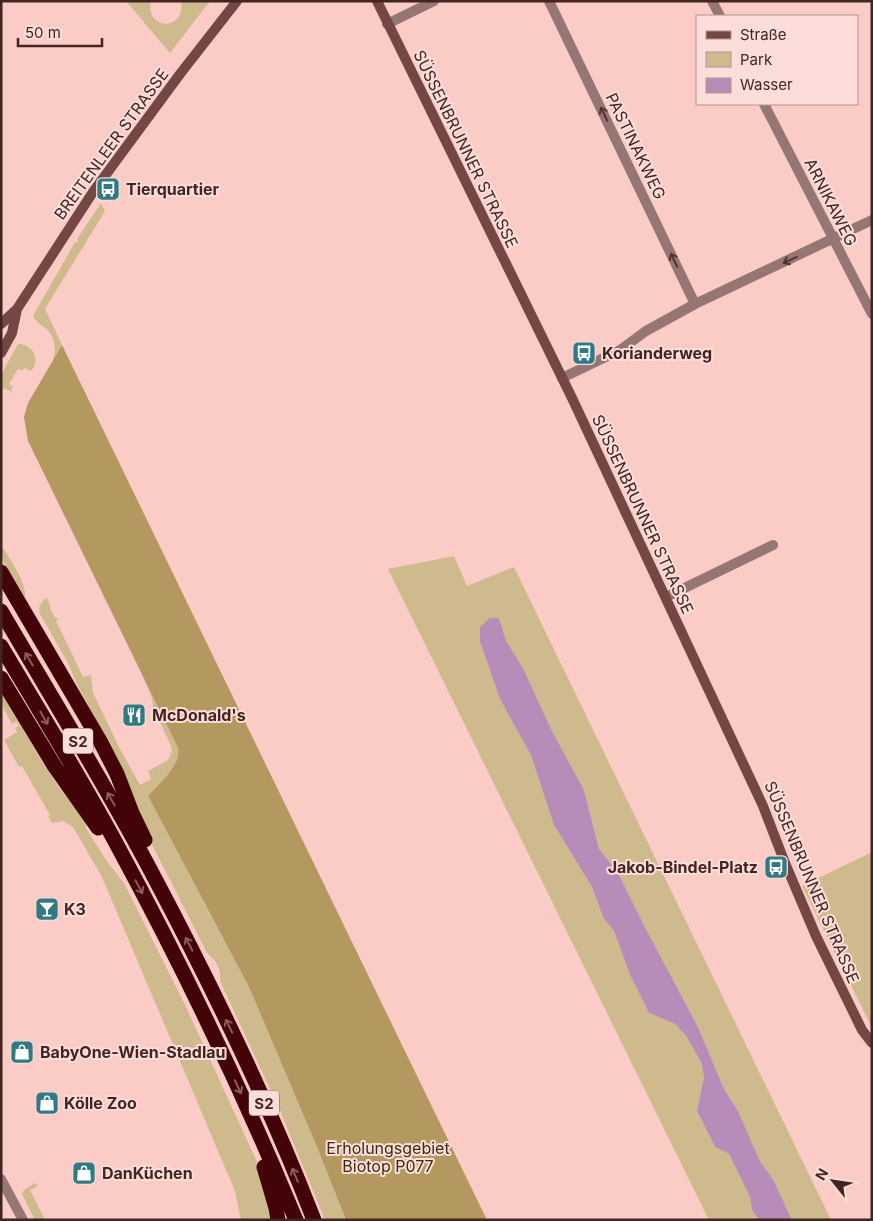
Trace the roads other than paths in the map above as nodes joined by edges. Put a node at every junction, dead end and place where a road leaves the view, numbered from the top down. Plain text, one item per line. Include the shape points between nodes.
1 (237, 1) edge
2 (377, 1) edge
3 (434, 1) edge
4 (550, 1) edge
5 (712, 1) edge
6 (719, 15) edge
7 (387, 24) junction
8 (765, 105) edge
9 (872, 220) edge
10 (834, 239) junction
11 (695, 304) junction
12 (17, 309) junction
13 (872, 314) edge
14 (1, 324) edge
15 (1, 353) edge
16 (562, 378) junction
17 (773, 545) dead end
18 (1, 572) edge
19 (666, 597) junction
20 (1, 611) edge
21 (1, 646) edge
22 (1, 678) edge
23 (116, 844) junction
24 (152, 872) junction
25 (872, 1043) edge
26 (263, 1142) junction
27 (1, 1179) edge
28 (24, 1220) edge
29 (278, 1220) edge
30 (296, 1220) edge
31 (314, 1220) edge

1 - 12 street, BREITENLEER STRASSE via 93,192
2 - 7 street, SÜSSENBRUNNER STRASSE
3 - 7 street
11 -> 4 street, PASTINAKWEG
5 - 6 street
7 - 16 street, SÜSSENBRUNNER STRASSE
8 - 10 street, ARNIKAWEG
9 - 10 street
10 -> 11 street
10 - 13 street, ARNIKAWEG
11 - 16 street via 646,331 620,350
12 - 14 street, BREITENLEER STRASSE
12 - 15 street, BREITENLEER STRASSE via 12,333
16 - 19 street, SÜSSENBRUNNER STRASSE
17 - 19 street
18 - 24 highway via 117,774 154,858
19 - 25 street, SÜSSENBRUNNER STRASSE via 764,806 816,936 862,1030
24 -> 20 highway, S2
21 -> 23 highway, S2
22 - 23 highway via 55,767 98,828
23 -> 26 highway, S2 via 160,926
31 -> 24 highway, S2 via 241,1052
26 - 29 highway via 259,1155
26 - 30 highway, S2
27 - 28 street

